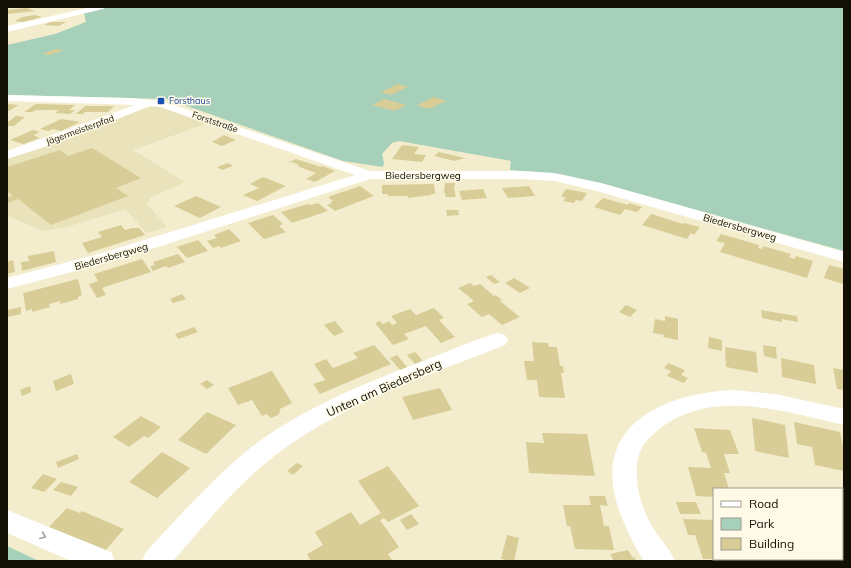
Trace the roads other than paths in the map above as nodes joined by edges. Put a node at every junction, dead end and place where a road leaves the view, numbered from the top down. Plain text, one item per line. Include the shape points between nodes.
1 (103, 7) edge
2 (52, 9) dead end
3 (69, 14) junction
4 (7, 29) edge
5 (7, 98) edge
6 (152, 103) junction
7 (7, 155) edge
8 (369, 175) junction
9 (844, 257) edge
10 (7, 284) edge
11 (498, 340) dead end
12 (844, 417) edge
13 (7, 521) edge
14 (101, 561) edge
15 (156, 561) edge
16 (661, 561) edge

1 - 3 street
2 - 3 street
3 - 4 street
5 - 6 street, Forststraße
6 - 7 street, Jägermeisterpfad
6 - 8 street, Forststraße via 172,107
8 - 9 street, Biedersbergweg via 522,175 566,179
8 - 10 street, Biedersbergweg via 116,254
11 - 15 street, Unten am Biedersberg via 359,396 300,428 254,459 199,511
12 - 16 street via 765,400 733,398 707,400 673,409 656,420 637,436 627,451 624,472 629,502 640,530
13 -> 14 street

